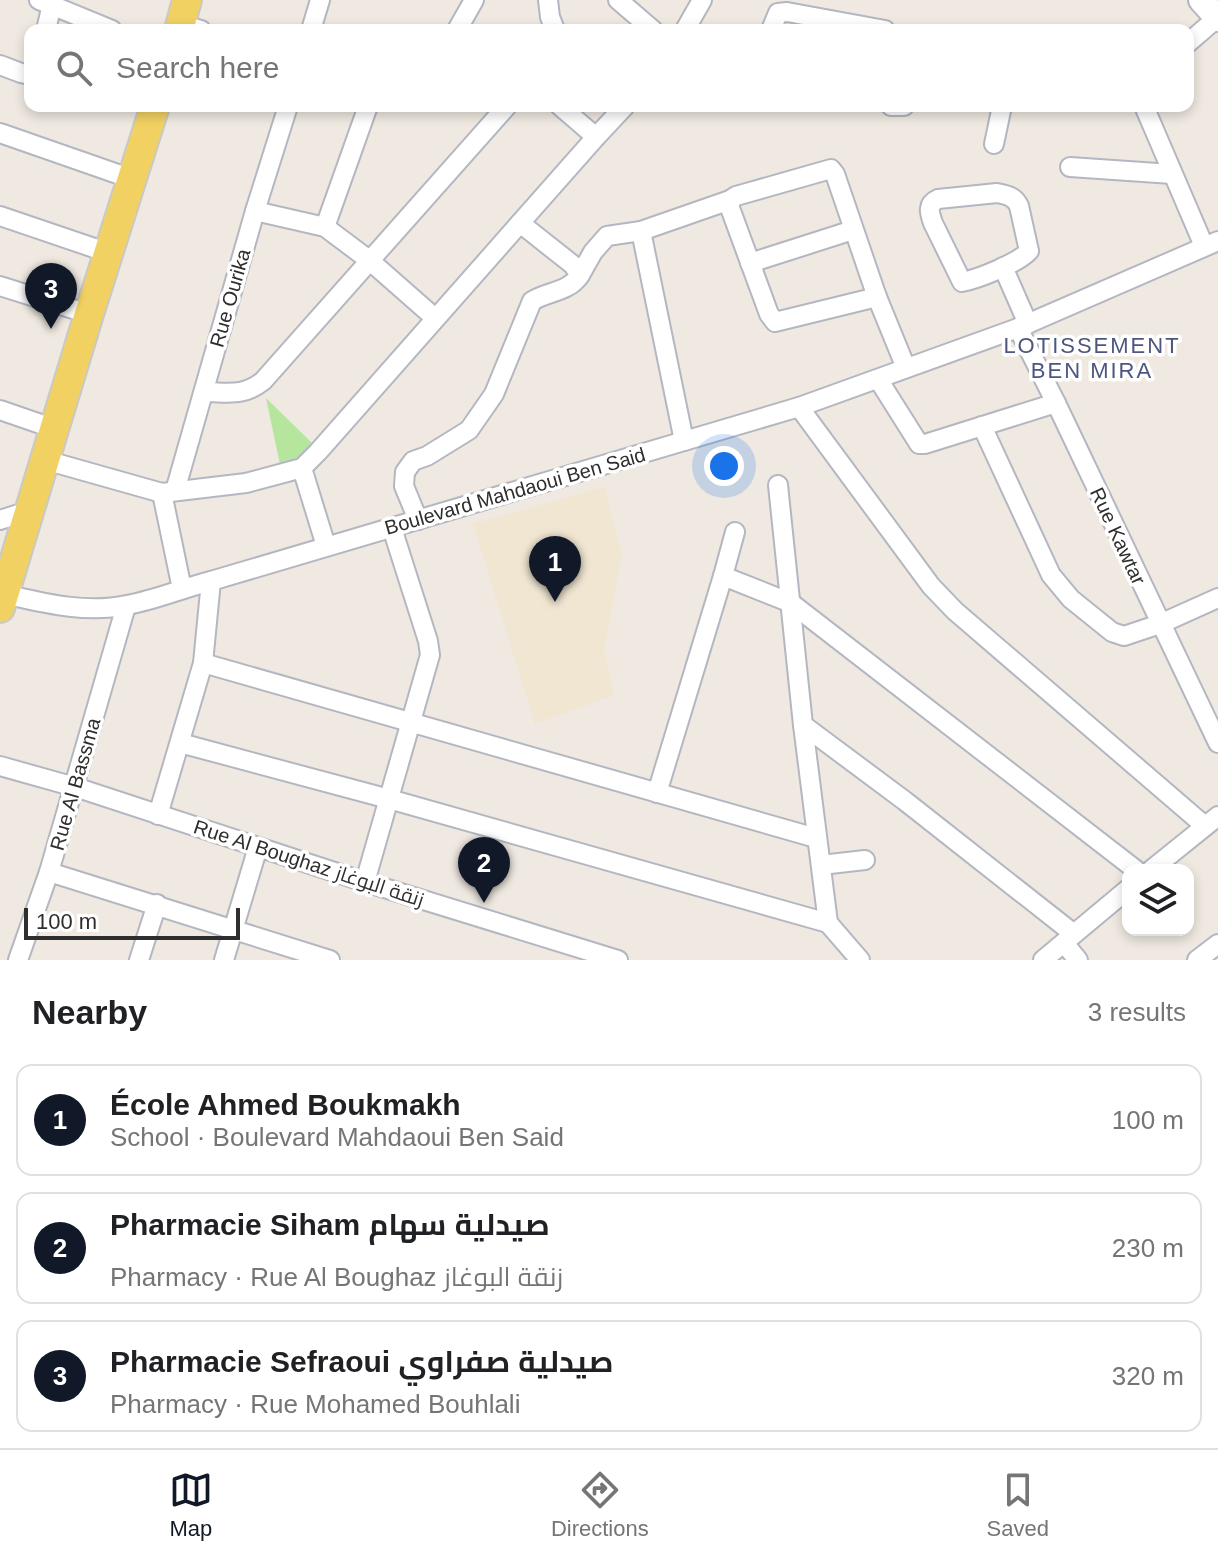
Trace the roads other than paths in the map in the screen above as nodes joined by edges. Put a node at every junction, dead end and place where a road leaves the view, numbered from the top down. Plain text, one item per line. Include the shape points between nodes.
1 (320, 0) edge
2 (474, 0) edge
3 (548, 0) edge
4 (618, 0) edge
5 (702, 0) edge
6 (1201, 0) edge
7 (48, 2) edge
8 (1218, 18) edge
9 (46, 24) edge
10 (98, 24) edge
11 (313, 24) edge
12 (460, 24) edge
13 (553, 24) edge
14 (646, 24) edge
15 (688, 24) edge
16 (773, 24) edge
17 (852, 24) edge
18 (1194, 38) edge
19 (0, 65) edge
20 (24, 74) edge
21 (153, 112) edge
22 (286, 112) edge
23 (366, 112) edge
24 (502, 112) edge
25 (567, 112) edge
26 (619, 112) edge
27 (1001, 112) edge
28 (1146, 112) edge
29 (0, 133) edge
30 (596, 137) junction
31 (994, 144) dead end
32 (1070, 167) dead end
33 (1172, 174) junction
34 (132, 179) junction
35 (730, 200) junction
36 (255, 211) junction
37 (0, 216) edge
38 (520, 223) junction
39 (325, 227) junction
40 (853, 230) junction
41 (641, 231) junction
42 (1211, 243) edge
43 (109, 253) junction
44 (369, 260) junction
45 (750, 263) junction
46 (1003, 267) junction
47 (580, 275) junction
48 (0, 286) edge
49 (877, 297) junction
50 (89, 314) junction
51 (435, 318) junction
52 (1023, 326) junction
53 (906, 368) junction
54 (878, 379) junction
55 (204, 392) junction
56 (1056, 403) junction
57 (799, 407) junction
58 (0, 410) edge
59 (982, 426) junction
60 (55, 429) junction
61 (684, 441) junction
62 (45, 460) junction
63 (302, 468) junction
64 (778, 485) dead end
65 (169, 492) junction
66 (31, 510) junction
67 (0, 520) edge
68 (418, 520) junction
69 (392, 528) junction
70 (735, 532) dead end
71 (326, 546) junction
72 (723, 576) junction
73 (211, 581) junction
74 (182, 589) junction
75 (1218, 598) edge
76 (2, 601) edge
77 (791, 603) junction
78 (126, 606) junction
79 (1160, 624) junction
80 (203, 663) junction
81 (412, 721) junction
82 (803, 725) junction
83 (180, 743) junction
84 (1218, 743) edge
85 (0, 766) edge
86 (75, 787) junction
87 (657, 793) junction
88 (389, 799) junction
89 (158, 815) junction
90 (1211, 821) edge
91 (816, 838) junction
92 (258, 847) junction
93 (865, 860) dead end
94 (1128, 864) edge
95 (1158, 864) edge
96 (821, 865) junction
97 (49, 872) junction
98 (365, 882) junction
99 (1122, 894) edge
100 (157, 904) junction
101 (828, 923) junction
102 (233, 930) junction
103 (1069, 938) junction
104 (1218, 944) edge
105 (592, 956) edge
106 (18, 960) edge
107 (139, 960) edge
108 (224, 960) edge
109 (330, 960) edge
110 (618, 960) edge
111 (860, 960) edge
112 (1043, 960) edge
113 (1078, 960) edge
114 (1197, 960) edge

1 - 11 street
2 - 12 street
3 - 13 street
4 - 14 street
5 - 15 street
6 - 8 main road
7 - 9 street
7 - 10 street
8 - 18 street
16 - 17 street via 778,13 787,12
19 - 20 street
21 - 34 main road
22 - 36 street, Rue Ourika
23 - 39 street
24 - 44 street
25 - 30 street
26 - 30 street
27 - 31 street
28 - 33 street
29 - 34 street
30 - 38 street
32 - 33 street
33 - 42 street
34 - 43 main road
35 - 40 street via 831,169
35 - 41 street
35 - 45 street
36 - 39 street
36 - 55 street, Rue Ourika
37 - 43 street
38 - 47 street
38 - 51 street
39 - 44 street
40 - 45 street
40 - 49 street
41 - 47 street via 607,236
41 - 61 street
42 - 52 street, Boulevard Mahdaoui Ben Said
43 - 50 main road
44 - 51 street
44 - 55 street via 263,381 243,392
45 - 49 street via 775,322
46 - 46 street via 1029,251 1017,200 997,193 932,201 930,215 962,282
46 - 52 street, Rue Kawtar
47 - 68 street via 566,288 532,301 494,394 469,430 413,461 405,472 404,486
48 - 50 street
49 - 53 street
50 - 60 main road
51 - 63 street
52 - 53 street, Boulevard Mahdaoui Ben Said
52 - 56 street, Rue Kawtar
53 - 54 street, Boulevard Mahdaoui Ben Said
54 - 57 street, Boulevard Mahdaoui Ben Said
54 - 59 street via 919,444
55 - 65 street, Rue Ourika
56 - 59 street
56 - 79 street, Rue Kawtar
57 - 61 street, Boulevard Mahdaoui Ben Said
57 - 90 street via 955,611
58 - 60 street
59 - 79 street via 1061,588 1118,635
60 - 62 main road
61 - 68 street, Boulevard Mahdaoui Ben Said
62 - 65 street
62 - 66 main road
63 - 65 street via 246,483
63 - 71 street
64 - 77 street
65 - 74 street, Rue Ourika
66 - 67 street
66 - 76 main road
68 - 69 street, Boulevard Mahdaoui Ben Said
69 - 71 street, Boulevard Mahdaoui Ben Said
69 - 81 street via 430,655
70 - 72 street
71 - 73 street, Boulevard Mahdaoui Ben Said
72 - 77 street
72 - 87 street
73 - 74 street, Boulevard Mahdaoui Ben Said
73 - 80 street
74 - 78 street, Boulevard Mahdaoui Ben Said
75 - 79 street
76 - 78 street, Boulevard Mahdaoui Ben Said via 87,609
77 - 82 street
77 - 94 street
78 - 86 street, Rue Al Bassma
79 - 84 street, Rue Kawtar
80 - 81 street
80 - 83 street
81 - 87 street
81 - 88 street
82 - 91 street
82 - 103 street via 905,801
83 - 88 street
83 - 89 street
85 - 86 street, Rue Al Boughaz زنقة البوغاز
86 - 89 street, Rue Al Boughaz زنقة البوغاز
86 - 97 street, Rue Al Bassma
87 - 91 street
88 - 98 street
88 - 101 street
89 - 92 street, Rue Al Boughaz زنقة البوغاز
90 - 95 street
91 - 96 street
92 - 98 street, Rue Al Boughaz زنقة البوغاز
92 - 102 street
93 - 96 street
96 - 101 street
97 - 100 street
97 - 106 street, Rue Al Bassma
98 - 105 street, Rue Al Boughaz زنقة البوغاز
99 - 103 street
100 - 102 street
100 - 107 street
101 - 111 street
102 - 108 street
102 - 109 street
103 - 112 street
103 - 113 street
104 - 114 street
105 - 110 street, Rue Al Boughaz زنقة البوغاز

